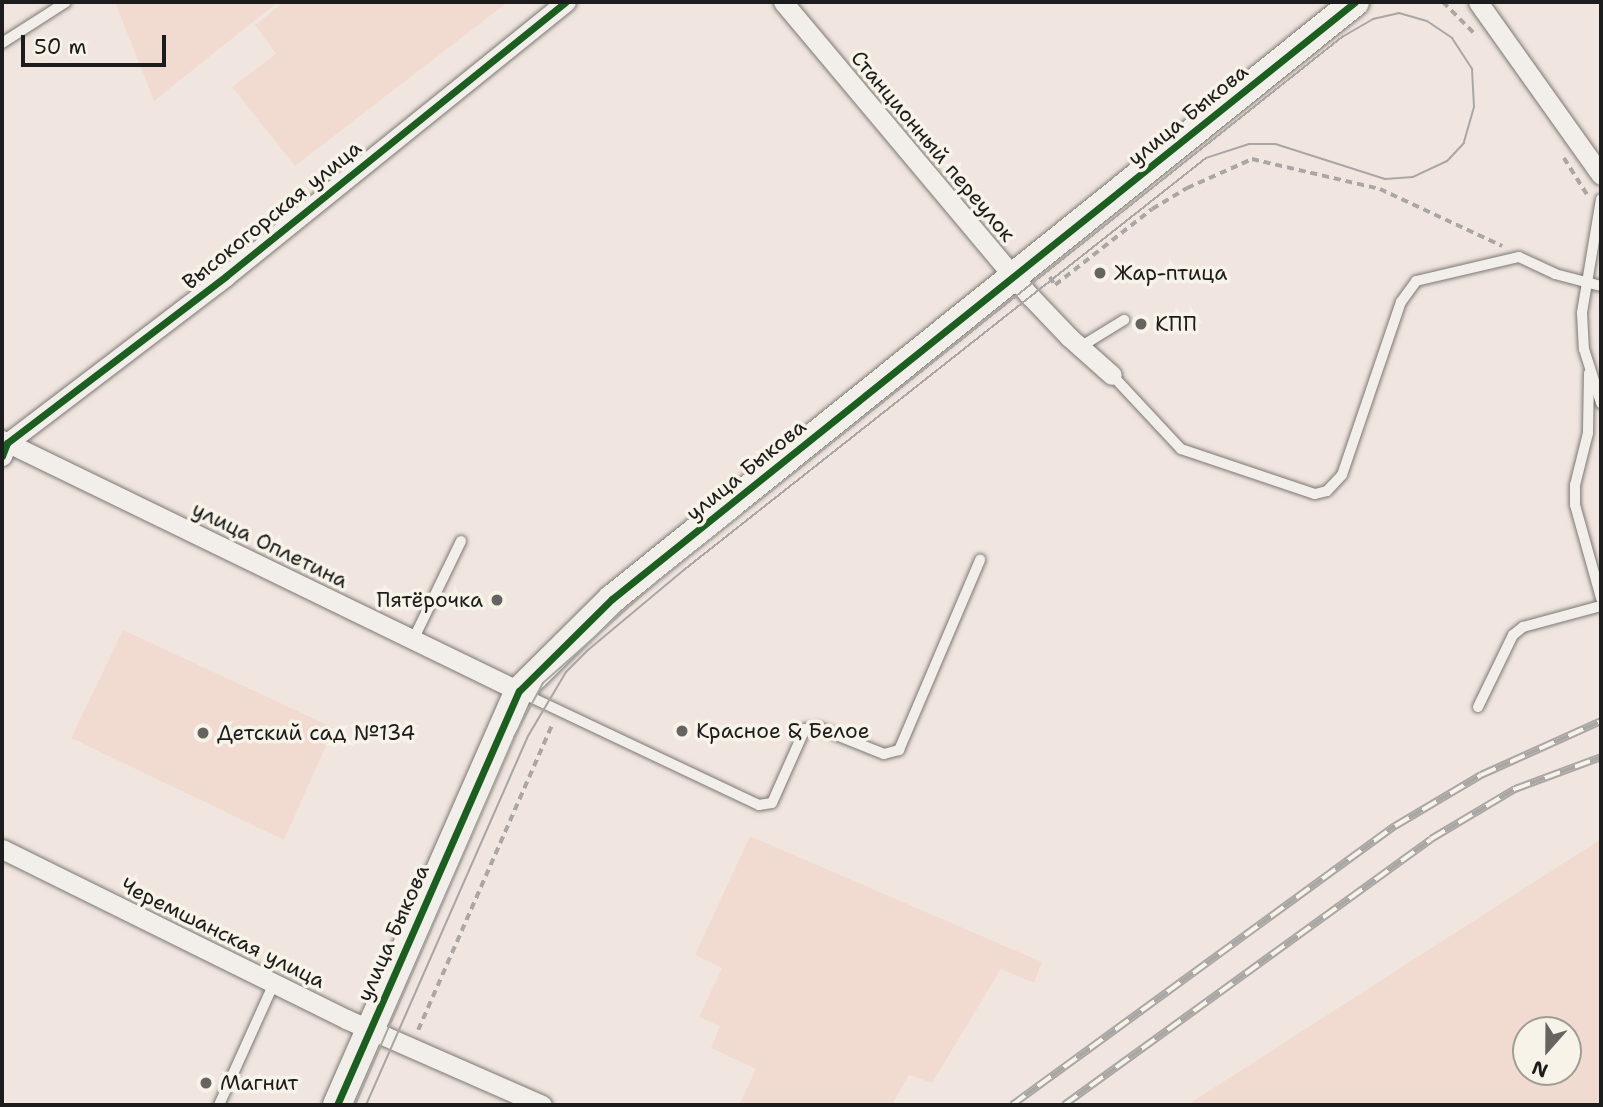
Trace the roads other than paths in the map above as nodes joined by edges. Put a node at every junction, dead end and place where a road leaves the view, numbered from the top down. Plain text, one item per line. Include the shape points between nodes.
1 (66, 2) edge
2 (566, 2) edge
3 (783, 2) edge
4 (1355, 2) edge
5 (1478, 2) edge
6 (2, 43) edge
7 (1601, 174) edge
8 (1601, 199) edge
9 (1015, 278) junction
10 (1586, 284) junction
11 (1601, 286) edge
12 (1125, 320) dead end
13 (1080, 347) junction
14 (1589, 373) junction
15 (1112, 374) joint
16 (1601, 403) edge
17 (4, 446) edge
18 (461, 541) dead end
19 (980, 560) dead end
20 (1601, 598) edge
21 (1601, 606) edge
22 (413, 640) junction
23 (519, 691) junction
24 (1478, 707) dead end
25 (2, 849) edge
26 (274, 983) junction
27 (369, 1029) junction
28 (219, 1105) edge
29 (337, 1105) edge
30 (542, 1105) edge

1 - 6 lane
2 - 17 street, Высокогорская улица via 226,276
3 - 9 street, Станционный переулок
4 - 9 street, улица Быкова
5 - 7 street
8 - 10 lane
9 - 13 street, Станционный переулок
9 - 23 street, улица Быкова via 612,598
10 - 11 lane
10 - 14 lane via 1581,313
10 - 15 lane via 1519,257 1425,278 1409,289 1342,475 1327,491 1304,494 1181,449
12 - 13 lane
13 - 15 street, Станционный переулок
14 - 16 lane
14 - 20 lane via 1588,433 1577,472 1575,505
17 - 22 street, улица Оплетина
18 - 22 lane
19 - 23 lane via 899,750 884,754 818,728 805,729 772,803 759,805
21 - 24 lane via 1523,627 1513,635
22 - 23 street, улица Оплетина
23 - 27 street, улица Быкова
25 - 26 street, Черемшанская улица
26 - 27 street, Черемшанская улица
26 - 28 lane
27 - 29 street, улица Быкова
27 - 30 street, Черемшанская улица

